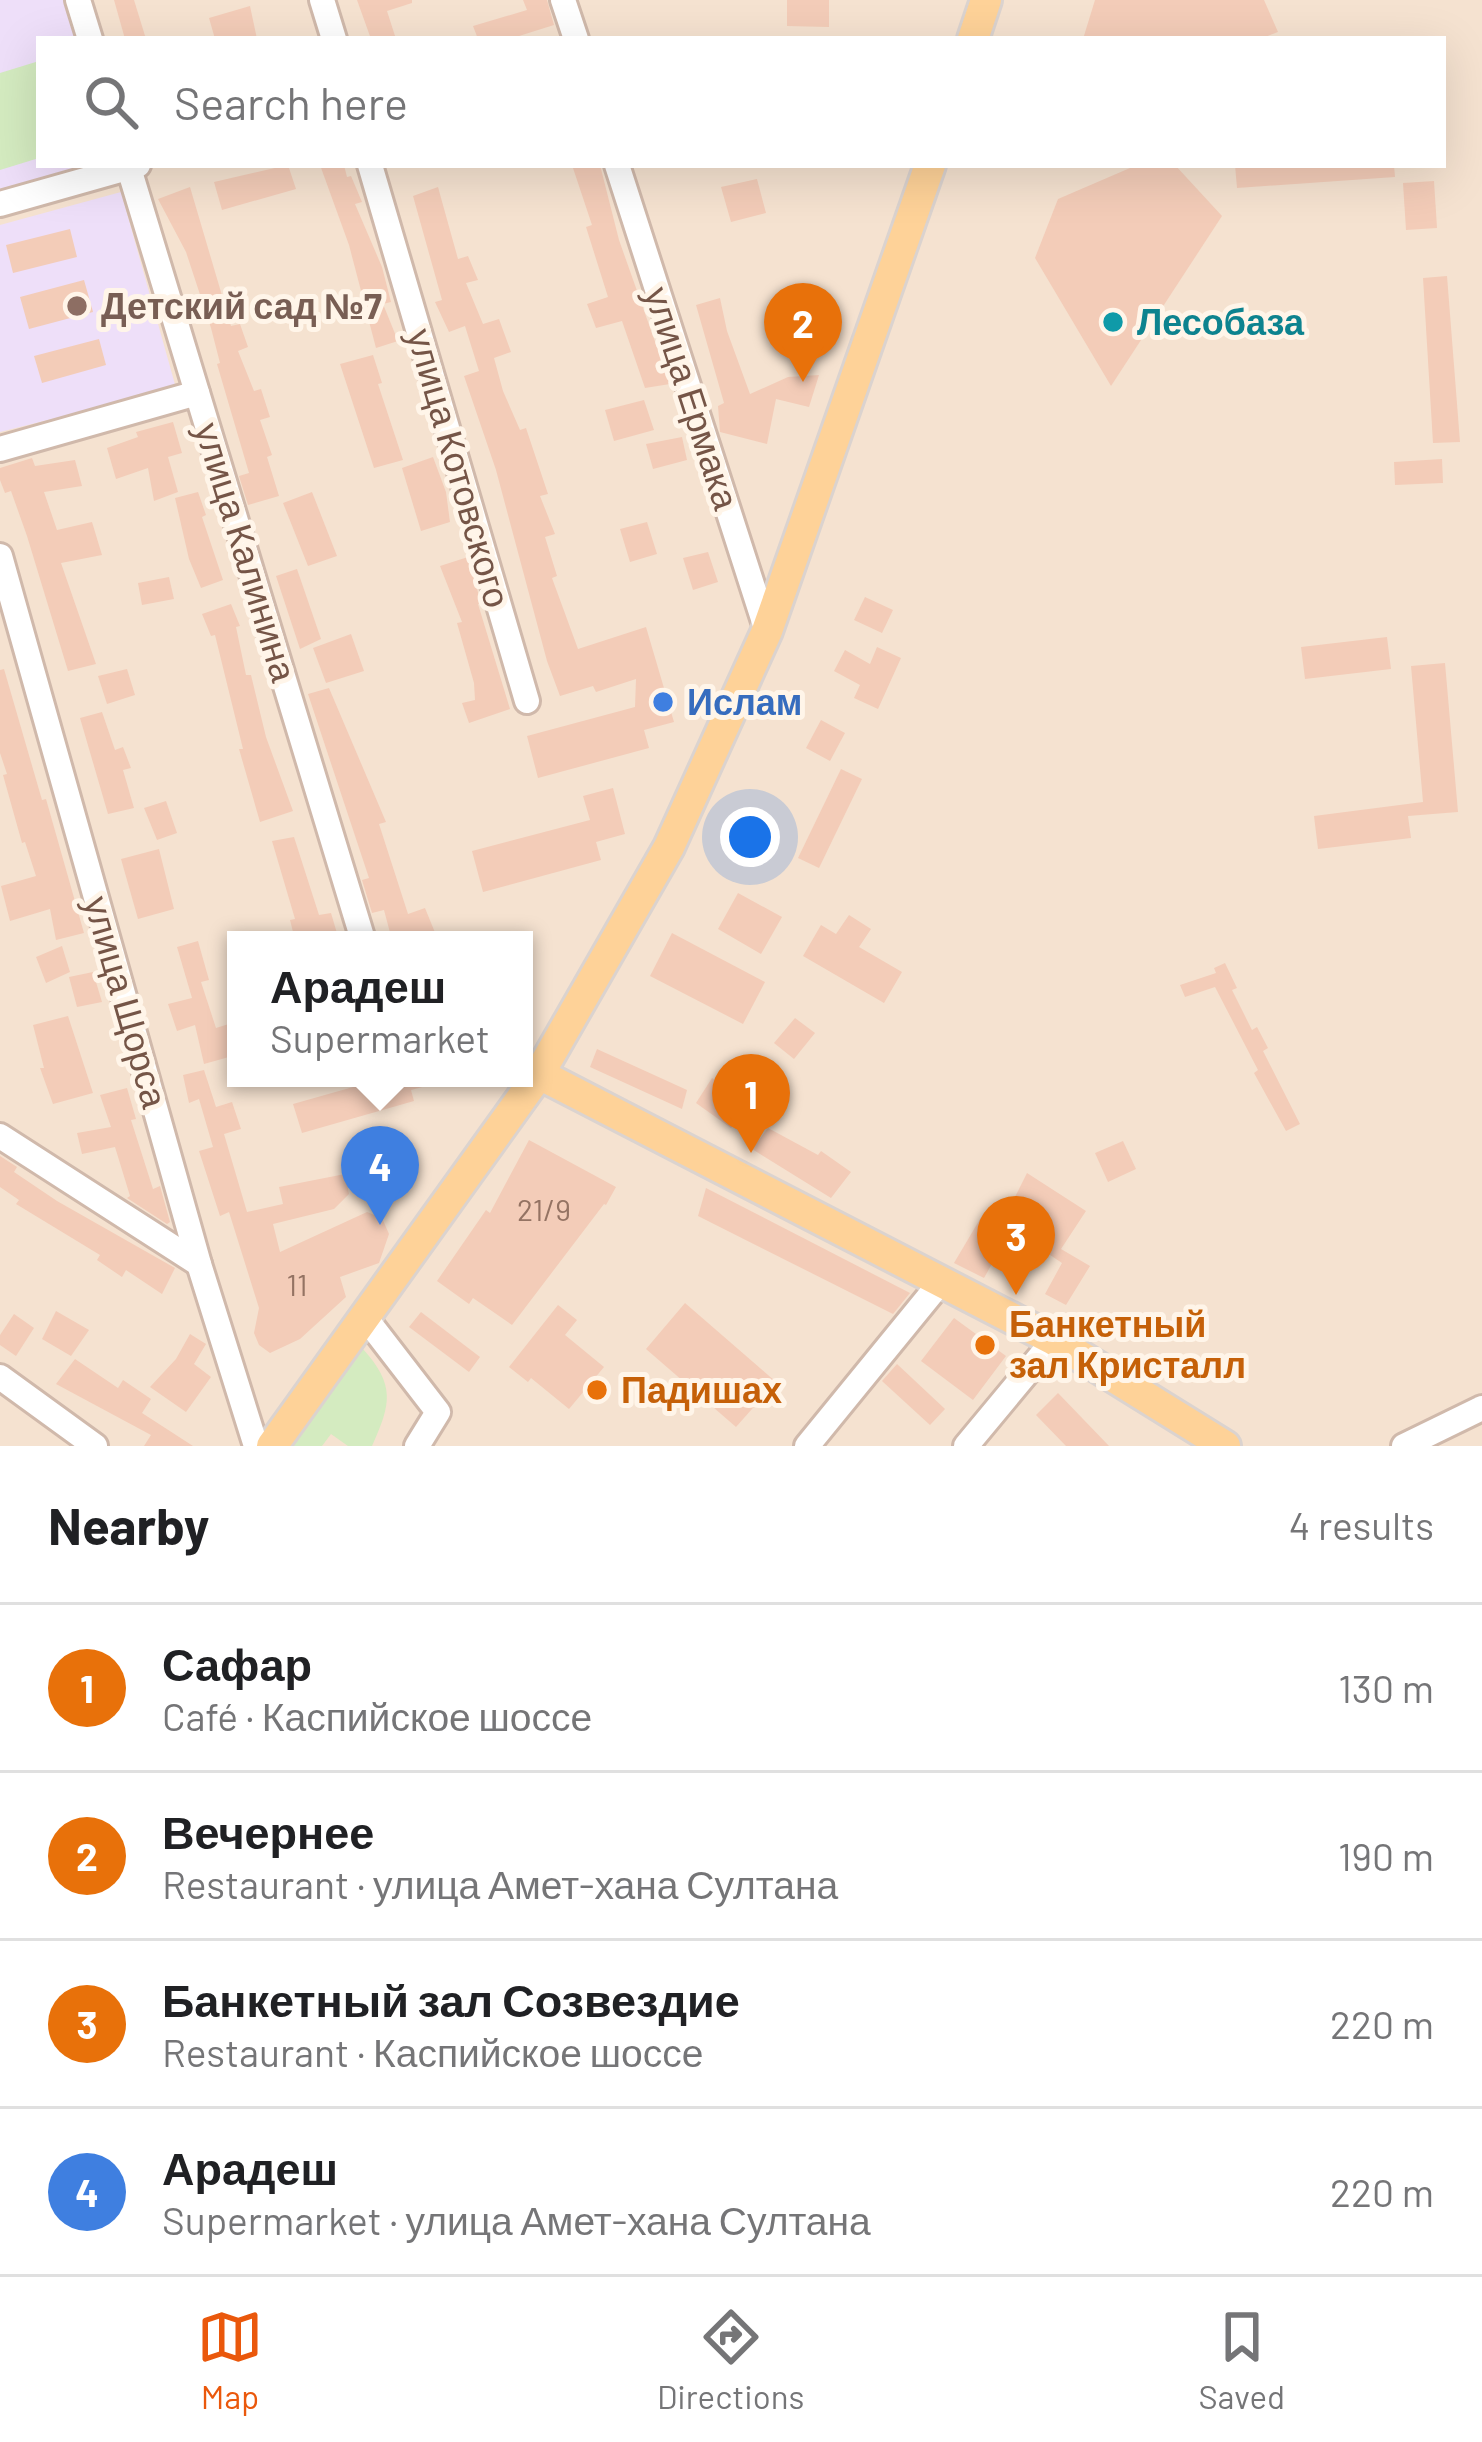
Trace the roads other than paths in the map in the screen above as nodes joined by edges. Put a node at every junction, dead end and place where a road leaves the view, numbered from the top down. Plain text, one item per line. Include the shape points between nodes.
1 (78, 0) edge
2 (322, 0) edge
3 (563, 0) edge
4 (986, 0) edge
5 (89, 36) edge
6 (333, 36) edge
7 (575, 36) edge
8 (974, 36) edge
9 (124, 168) edge
10 (132, 168) edge
11 (371, 168) edge
12 (618, 168) edge
13 (929, 168) edge
14 (0, 204) edge
15 (197, 393) junction
16 (0, 449) edge
17 (0, 556) edge
18 (767, 631) junction
19 (11, 635) edge
20 (527, 701) dead end
21 (360, 931) edge
22 (539, 1075) junction
23 (533, 1083) edge
24 (530, 1087) edge
25 (0, 1136) edge
26 (199, 1264) junction
27 (940, 1282) junction
28 (364, 1316) junction
29 (1054, 1340) junction
30 (0, 1377) edge
31 (1482, 1408) edge
32 (95, 1446) edge
33 (256, 1446) edge
34 (272, 1446) edge
35 (417, 1446) edge
36 (807, 1446) edge
37 (966, 1446) edge
38 (1225, 1446) edge
39 (1404, 1446) edge

1 - 5 street
2 - 6 street
3 - 7 street
4 - 8 main road
9 - 14 street
10 - 15 street, улица Калинина
11 - 20 street, улица Котовского
12 - 18 street, улица Ермака
13 - 18 main road
15 - 16 street
15 - 21 street, улица Калинина
17 - 19 street, улица Щорса
18 - 22 main road via 669,847
19 - 26 street, улица Щорса
22 - 23 main road
22 - 27 main road
24 - 28 main road
25 - 26 street
26 - 33 street, улица Щорса
27 - 29 main road
27 - 36 street
28 - 34 main road
28 - 35 street via 438,1412
29 - 37 street
29 - 38 main road
30 - 32 street
31 - 39 street

